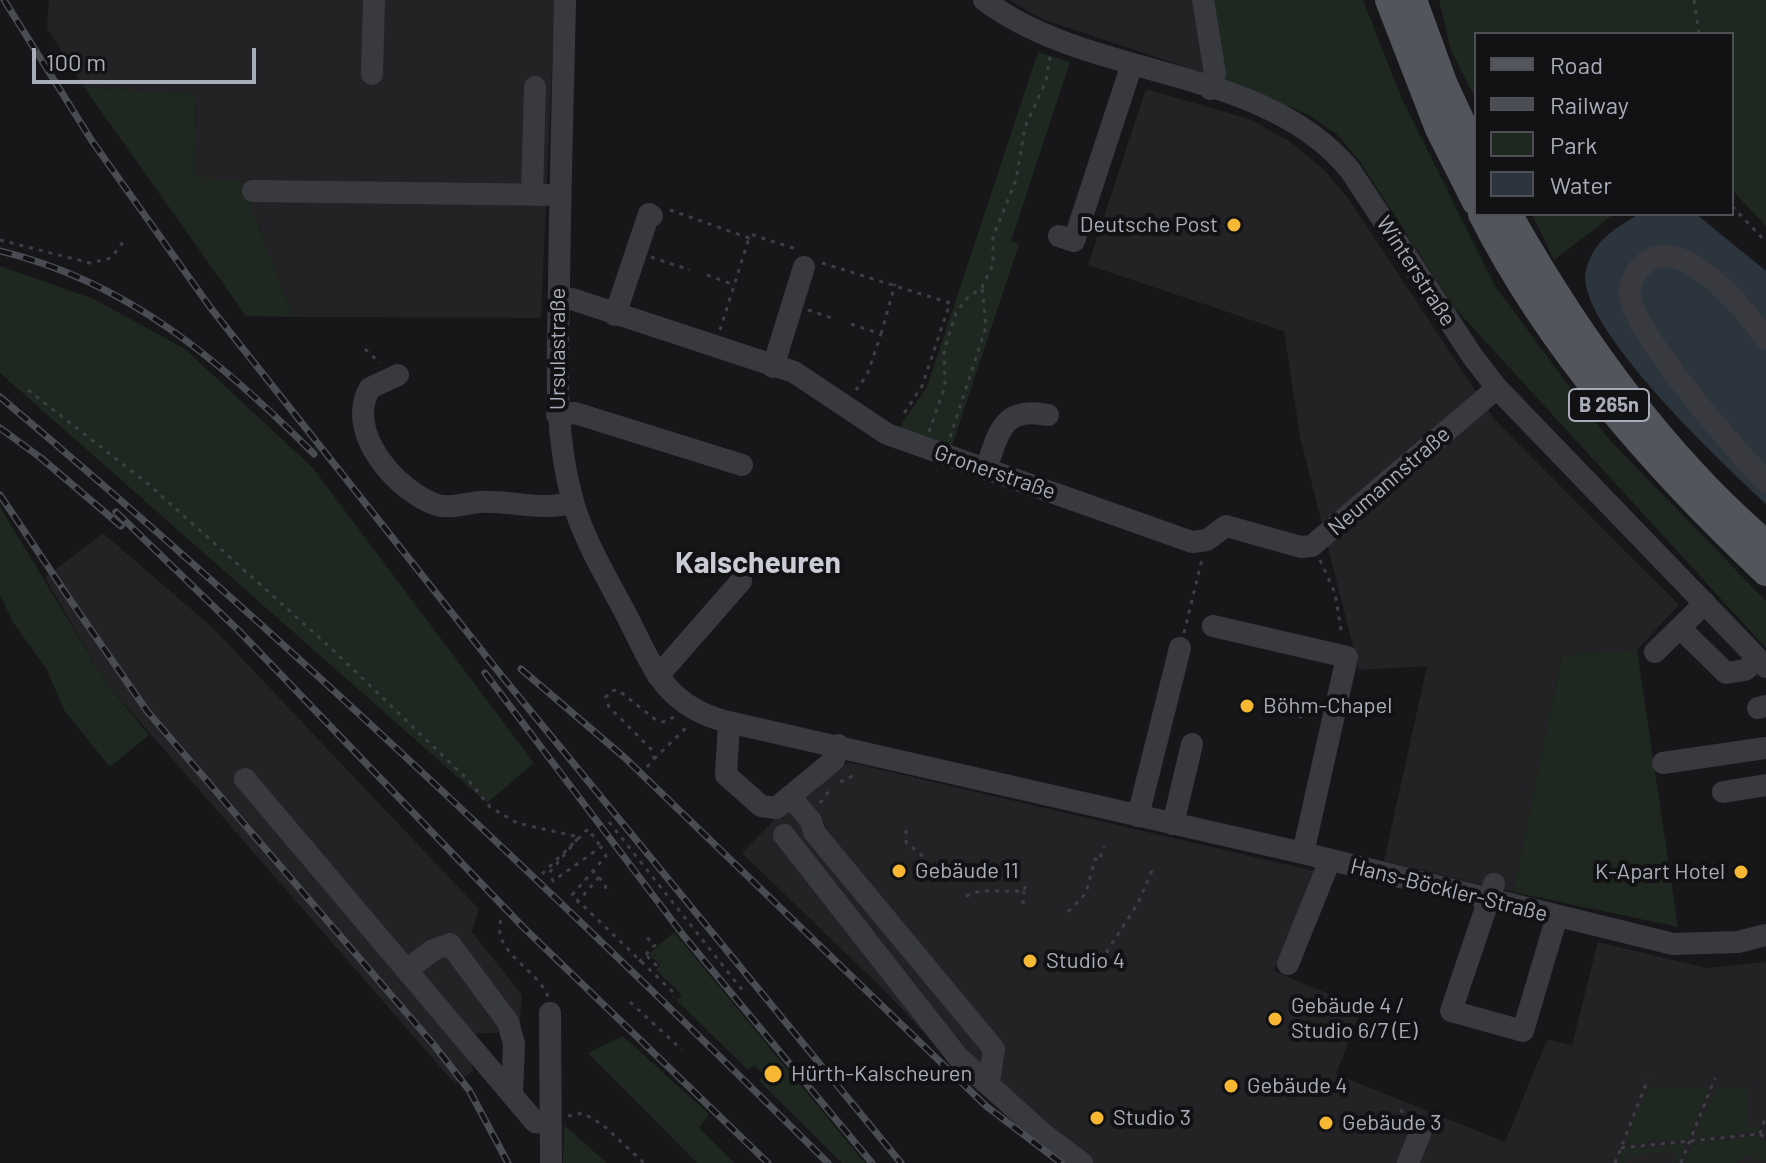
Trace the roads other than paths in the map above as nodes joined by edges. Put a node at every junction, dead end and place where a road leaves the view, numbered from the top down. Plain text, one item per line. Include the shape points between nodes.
1 (374, 0) edge
2 (565, 0) edge
3 (984, 0) edge
4 (1203, 0) edge
5 (1389, 0) edge
6 (1413, 0) edge
7 (1132, 64) junction
8 (372, 74) dead end
9 (535, 87) dead end
10 (1210, 89) junction
11 (1474, 150) edge
12 (253, 191) dead end
13 (532, 194) junction
14 (560, 195) junction
15 (1474, 198) edge
16 (652, 216) road end
17 (1483, 216) edge
18 (1509, 216) edge
19 (1059, 236) dead end
20 (802, 259) road end
21 (559, 300) junction
22 (615, 315) junction
23 (1766, 339) edge
24 (773, 367) junction
25 (398, 375) dead end
26 (1497, 388) junction
27 (557, 409) junction
28 (608, 410) dead end
29 (1048, 415) dead end
30 (742, 465) dead end
31 (986, 469) junction
32 (1766, 481) edge
33 (573, 502) junction
34 (1226, 526) joint
35 (1766, 544) edge
36 (1766, 572) edge
37 (741, 581) dead end
38 (1705, 603) junction
39 (1213, 626) dead end
40 (1680, 628) junction
41 (1180, 648) road end
42 (1655, 652) dead end
43 (1762, 663) edge
44 (658, 676) junction
45 (726, 722) junction
46 (1192, 744) dead end
47 (838, 745) junction
48 (1766, 748) edge
49 (1663, 763) dead end
50 (245, 779) dead end
51 (1766, 785) edge
52 (1723, 792) dead end
53 (790, 796) junction
54 (1138, 816) junction
55 (1173, 824) junction
56 (784, 835) dead end
57 (1303, 853) junction
58 (1330, 860) junction
59 (1492, 892) junction
60 (1557, 916) junction
61 (1765, 937) edge
62 (1288, 964) dead end
63 (407, 970) junction
64 (550, 1013) road end
65 (989, 1081) junction
66 (512, 1095) junction
67 (550, 1124) junction
68 (1421, 1131) dead end
69 (551, 1163) edge
70 (1082, 1163) edge
71 (1408, 1163) edge

1 - 8 street
2 - 14 street, Ursulastraße
3 - 7 street, Winterstraße via 1019,24
4 - 10 street via 1215,73
5 - 15 main road via 1439,129
6 - 11 main road
7 - 10 street, Winterstraße
7 - 19 street via 1074,241
9 - 13 street
10 - 26 street, Winterstraße via 1290,119 1338,156
12 - 13 street
13 - 14 street
14 - 21 street, Ursulastraße
16 - 22 street
17 - 36 main road, B 265n via 1594,386 1671,479
18 - 35 main road, B 265n via 1581,332 1632,400 1691,470
20 - 24 street
21 - 22 street, Gronerstraße via 572,299
21 - 27 street, Ursulastraße
22 - 24 street, Gronerstraße
23 - 32 street via 1700,269 1670,255 1647,260 1632,278 1630,300 1655,343
24 - 31 street, Gronerstraße via 794,372 887,434
25 - 33 street via 370,388 362,415 370,442 406,487 446,507
26 - 34 street, Neumannstraße via 1312,546
26 - 38 street, Winterstraße
27 - 28 street
27 - 30 street
27 - 33 street, Ursulastraße
29 - 31 street via 1027,410 1007,421
31 - 34 street, Gronerstraße via 1192,542 1207,540
33 - 44 street, Ursulastraße
37 - 44 street
38 - 40 street
38 - 43 street, Winterstraße
39 - 57 street via 1347,657
40 - 42 street
40 - 43 street via 1726,673
41 - 54 street
44 - 45 street, Ursulastraße via 686,707
45 - 47 street, Hans-Böckler-Straße
45 - 53 street via 726,775 761,806 776,808
46 - 55 street
47 - 53 street via 834,760
47 - 54 street, Hans-Böckler-Straße
48 - 49 street
50 - 63 street
51 - 52 street
53 - 65 street via 994,1049
54 - 55 street, Hans-Böckler-Straße
55 - 57 street, Hans-Böckler-Straße
56 - 65 street via 958,1057
57 - 58 street, Hans-Böckler-Straße
58 - 59 street, Hans-Böckler-Straße
58 - 62 street
59 - 60 street, Hans-Böckler-Straße
59 - 60 street via 1450,1010 1518,1032 1524,1029
60 - 61 street, Hans-Böckler-Straße via 1673,944
63 - 66 street
63 - 66 street via 450,944 508,1022 514,1044
64 - 67 street
65 - 70 street
66 - 67 street via 535,1122
67 - 69 street
68 - 71 street

